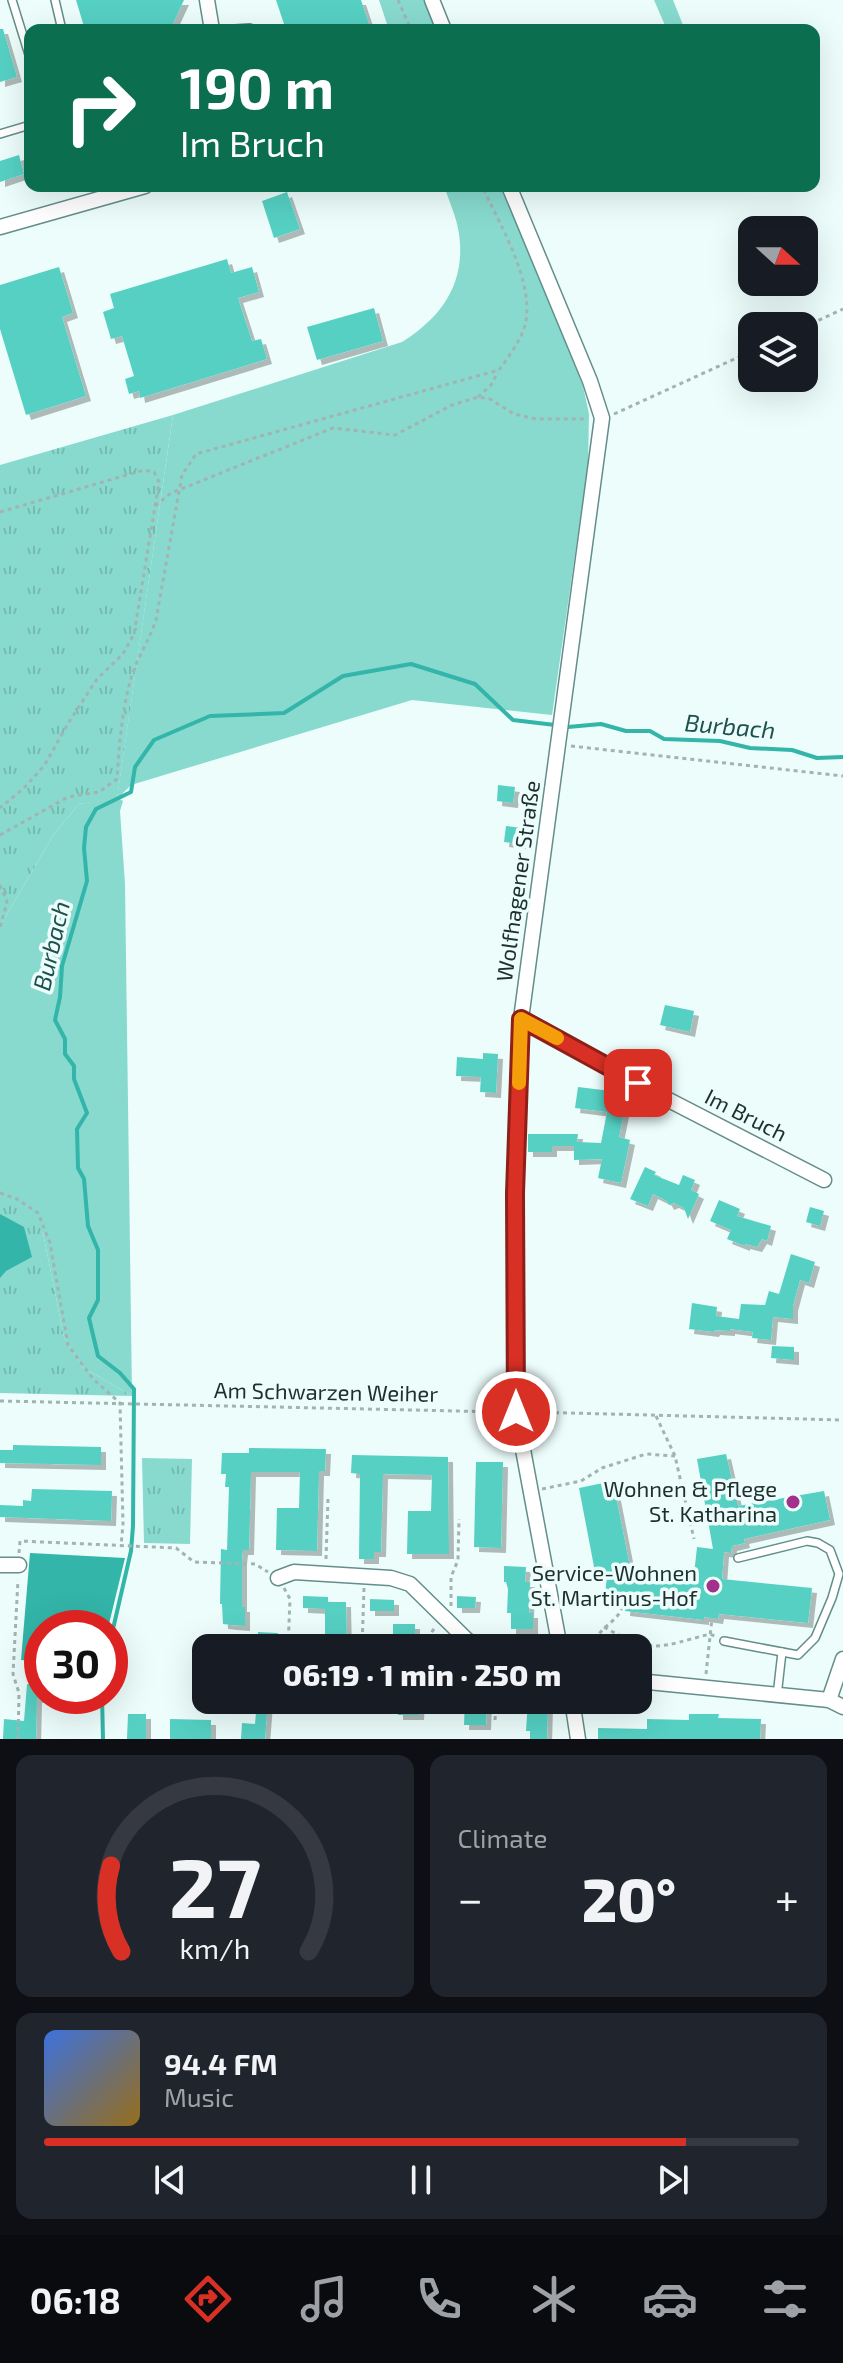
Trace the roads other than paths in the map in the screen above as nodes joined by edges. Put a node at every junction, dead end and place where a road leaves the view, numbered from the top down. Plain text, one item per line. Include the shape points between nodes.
1 (12, 0) edge
2 (55, 0) edge
3 (207, 0) edge
4 (432, 0) edge
5 (61, 24) edge
6 (211, 24) edge
7 (442, 24) edge
8 (24, 39) edge
9 (24, 127) edge
10 (0, 134) edge
11 (115, 192) edge
12 (511, 192) edge
13 (0, 227) edge
14 (521, 1019) junction
15 (824, 1180) dead end
16 (738, 1558) dead end
17 (0, 1565) edge
18 (19, 1565) road end
19 (278, 1578) road end
20 (461, 1634) edge
21 (557, 1634) edge
22 (724, 1641) dead end
23 (782, 1652) junction
24 (843, 1659) edge
25 (652, 1682) edge
26 (777, 1696) junction
27 (836, 1704) edge
28 (574, 1714) edge
29 (578, 1739) edge

1 - 8 lane
2 - 5 lane
3 - 6 street
4 - 7 street
9 - 10 lane
11 - 13 street
12 - 14 street, Wolfhagener Straße via 602,418
14 - 15 street, Im Bruch
14 - 21 street, Wolfhagener Straße via 516,1412
16 - 23 lane via 807,1541 830,1550 839,1574 815,1638 798,1655
17 - 18 street
19 - 20 street via 294,1572 391,1578 410,1584
22 - 23 lane
23 - 26 lane
24 - 27 street
25 - 26 street
26 - 27 street
28 - 29 street

